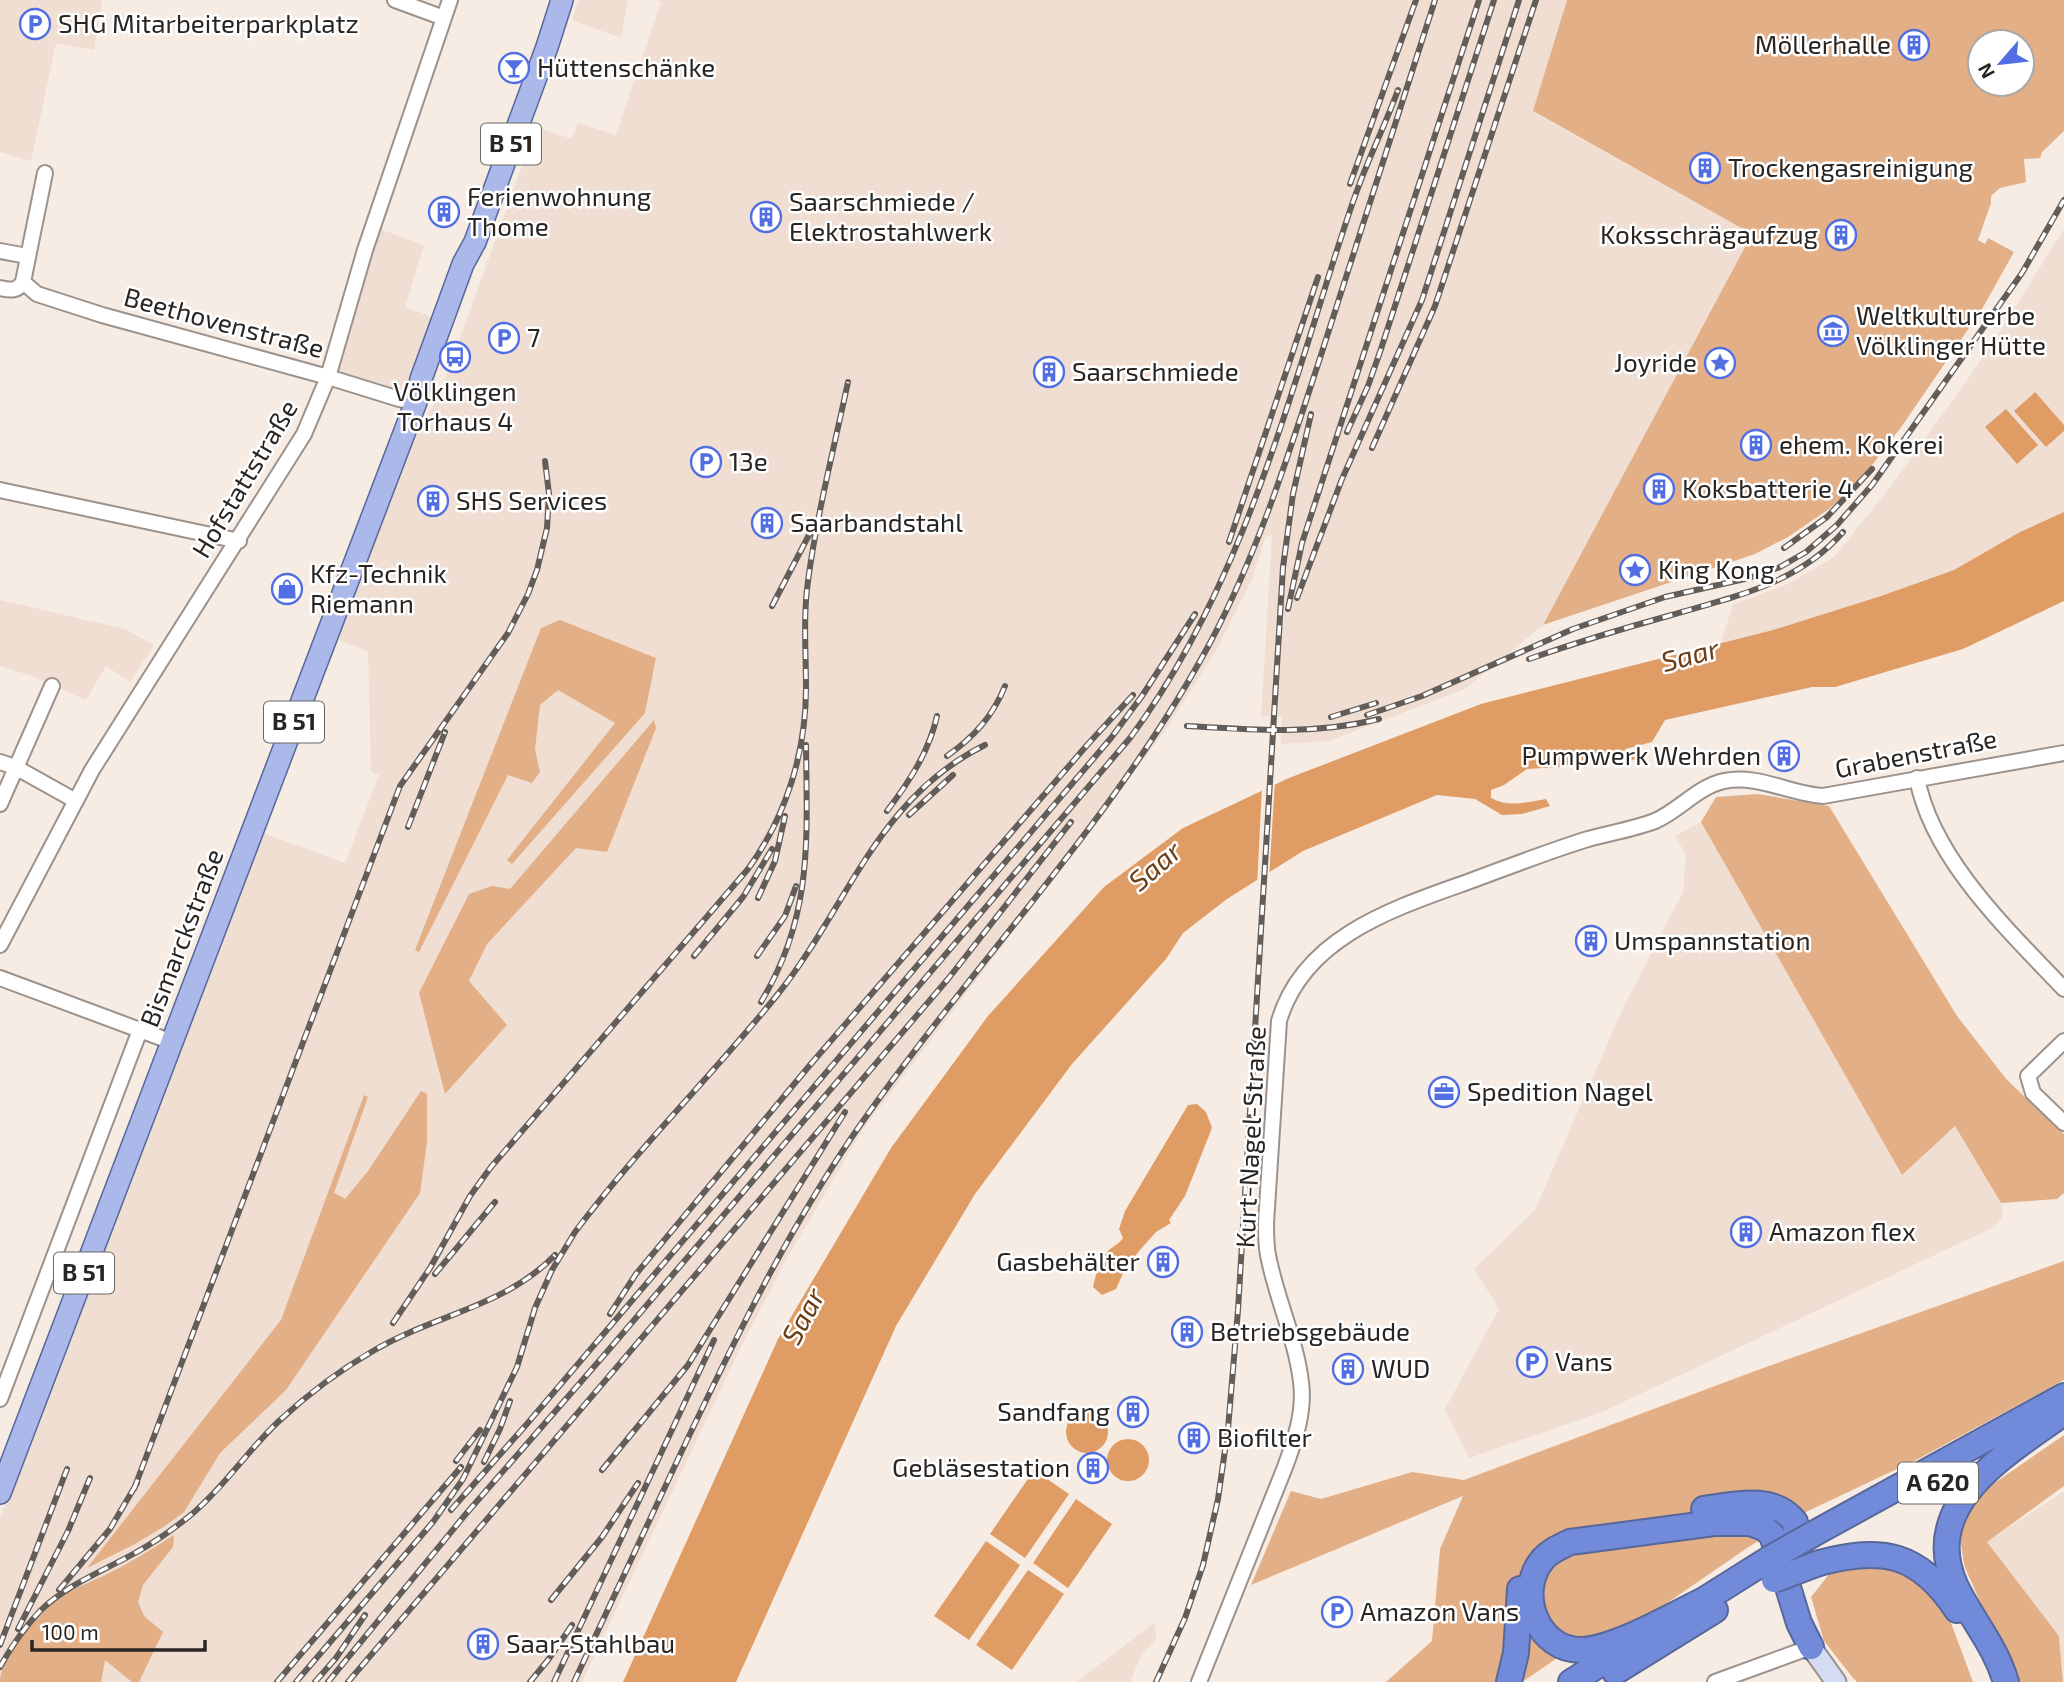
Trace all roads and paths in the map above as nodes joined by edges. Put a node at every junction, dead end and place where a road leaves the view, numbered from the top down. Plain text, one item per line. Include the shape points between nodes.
1 (395, 0) edge
2 (450, 0) edge
3 (562, 0) edge
4 (571, 0) edge
5 (443, 18) junction
6 (547, 47) junction
7 (45, 173) dead end
8 (0, 251) edge
9 (27, 256) junction
10 (23, 282) junction
11 (0, 288) edge
12 (328, 377) junction
13 (416, 402) junction
14 (0, 490) edge
15 (239, 541) junction
16 (52, 686) dead end
17 (2064, 753) edge
18 (0, 762) edge
19 (15, 767) junction
20 (1917, 778) junction
21 (1736, 779) joint
22 (76, 801) junction
23 (0, 804) edge
24 (0, 945) edge
25 (0, 978) edge
26 (2064, 989) edge
27 (140, 1030) junction
28 (2064, 1041) edge
29 (172, 1042) junction
30 (2064, 1124) edge
31 (0, 1399) edge
32 (2062, 1408) edge
33 (0, 1493) edge
34 (1816, 1549) junction
35 (1772, 1571) junction
36 (1702, 1601) junction
37 (1811, 1647) junction
38 (1199, 1682) edge
39 (1509, 1682) edge
40 (1571, 1682) edge
41 (1599, 1682) edge
42 (1715, 1682) edge
43 (1836, 1682) edge
44 (1994, 1682) edge
45 (2006, 1682) edge

1 - 5 street
2 - 5 street, Hofstattstraße
3 - 6 main road, Bismarckstraße / B 51
4 - 6 main road, Bismarckstraße / B 51
5 - 12 street, Hofstattstraße via 365,250
6 - 13 main road, Bismarckstraße / B 51 via 463,264
7 - 9 street
8 - 9 street
9 - 10 street
10 - 11 street via 13,290
10 - 12 street, Beethovenstraße via 37,294 102,315
12 - 13 street, Beethovenstraße
12 - 15 street, Hofstattstraße via 299,444
13 - 29 main road, Bismarckstraße / B 51
14 - 15 street
15 - 22 street, Hofstattstraße
16 - 19 street
17 - 20 street, Grabenstraße
18 - 19 street
19 - 22 street
19 - 23 street
20 - 21 street, Grabenstraße via 1823,796
20 - 26 street via 1921,799 1957,868
21 - 38 street, Kurt-Nagel-Straße via 1700,791 1654,821 1560,848 1387,912 1325,950 1295,984 1279,1021 1266,1223 1267,1253 1297,1359 1301,1409 1289,1457
22 - 24 street, Hofstattstraße
25 - 27 street
27 - 29 street
27 - 31 street, Bismarckstraße
28 - 30 street via 2028,1076 2033,1093
29 - 33 main road, Bismarckstraße / B 51
32 - 34 highway, A 620
32 - 45 highway via 1975,1481 1961,1499 1947,1539 1948,1564 1956,1587 1997,1656
34 - 35 highway, bridge
34 - 44 highway via 1889,1556 1912,1563 1930,1576 1988,1661
35 - 36 highway
35 - 41 highway
36 - 37 highway via 1620,1639 1584,1650 1558,1644 1543,1632 1530,1602 1536,1570 1555,1549 1570,1542 1714,1523 1751,1523 1772,1535
36 - 40 highway
37 - 39 highway via 1804,1620 1795,1522 1780,1508 1752,1503 1588,1527 1566,1532 1537,1549 1521,1580 1516,1653
37 - 42 street
37 - 43 street

